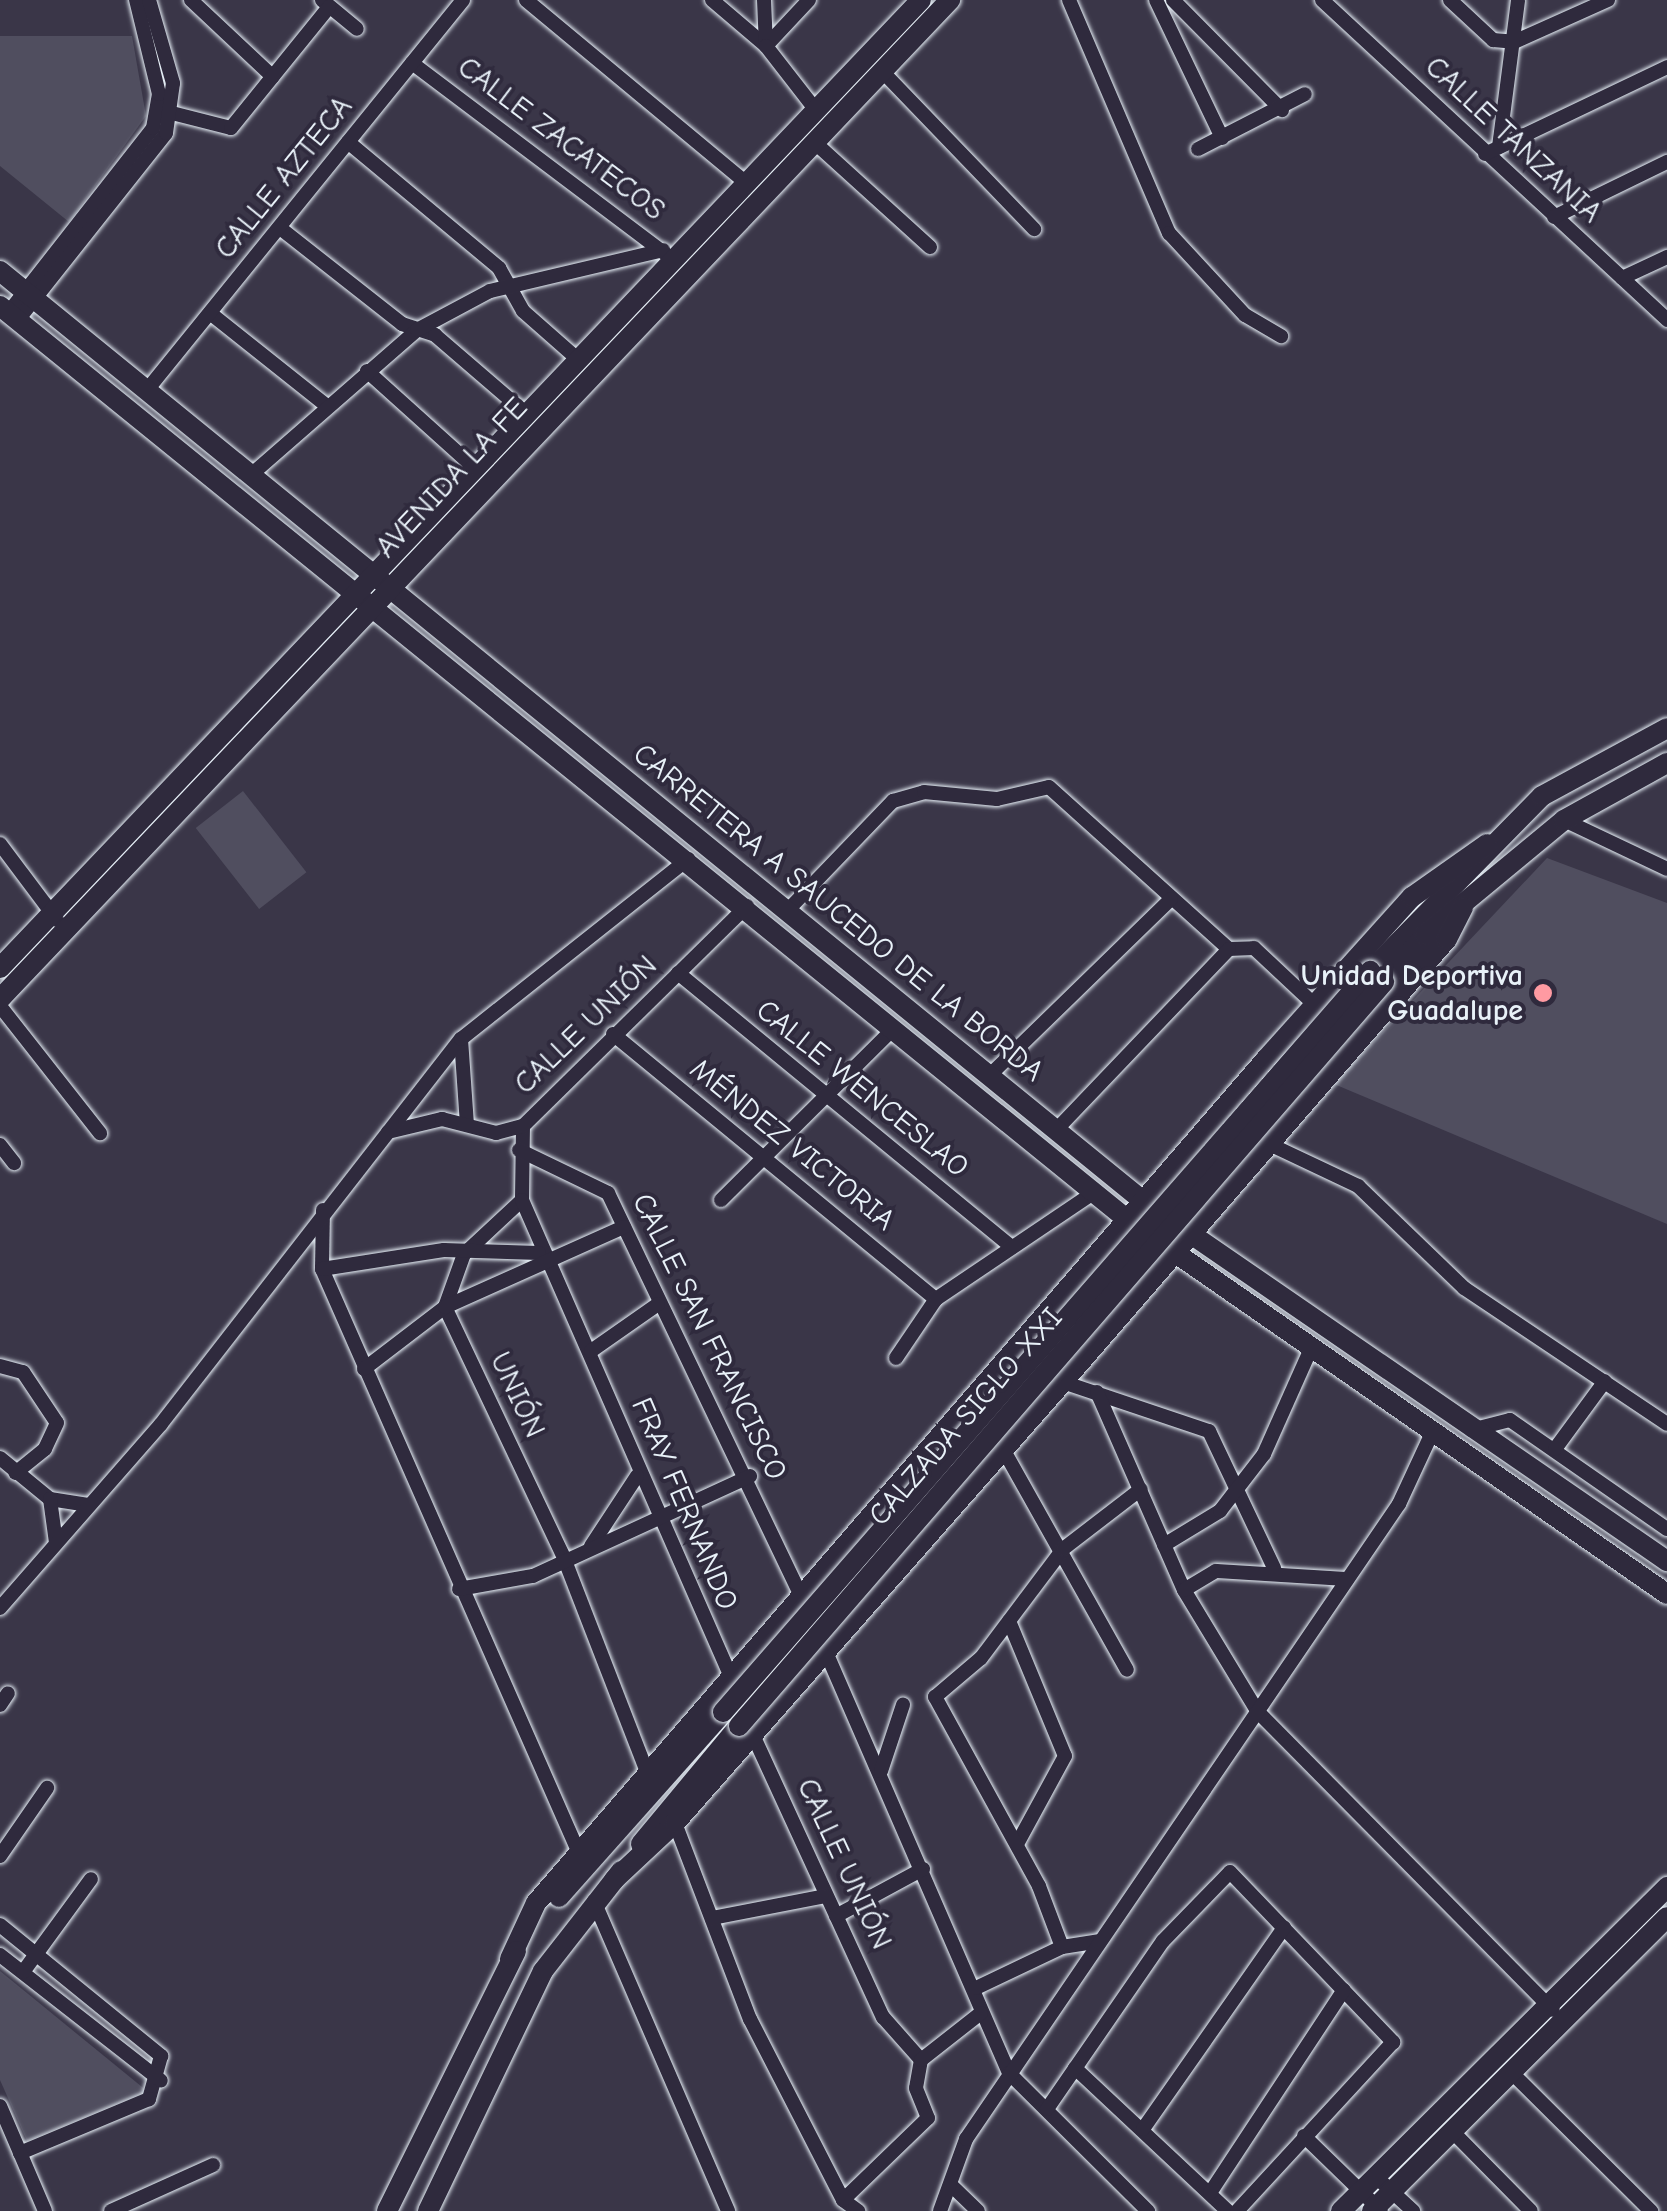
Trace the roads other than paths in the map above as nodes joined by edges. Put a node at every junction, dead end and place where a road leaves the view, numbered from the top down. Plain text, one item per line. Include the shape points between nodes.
1 (136, 0) edge
2 (149, 0) edge
3 (191, 0) edge
4 (463, 0) edge
5 (526, 0) edge
6 (712, 0) edge
7 (764, 0) edge
8 (808, 0) edge
9 (921, 0) edge
10 (950, 0) edge
11 (1069, 0) edge
12 (1156, 0) edge
13 (1173, 0) edge
14 (1322, 0) edge
15 (1450, 0) edge
16 (1518, 0) edge
17 (1608, 0) edge
18 (326, 3) edge
19 (357, 29) dead end
20 (1514, 42) junction
21 (766, 46) junction
22 (412, 63) junction
23 (1667, 67) edge
24 (882, 70) junction
25 (273, 77) junction
26 (1305, 94) dead end
27 (816, 109) junction
28 (1282, 110) junction
29 (165, 111) junction
30 (1222, 138) junction
31 (348, 142) junction
32 (813, 142) junction
33 (1198, 149) dead end
34 (1492, 150) junction
35 (1667, 162) edge
36 (745, 182) junction
37 (1554, 217) junction
38 (280, 228) junction
39 (1034, 229) dead end
40 (930, 247) dead end
41 (668, 257) junction
42 (1667, 257) edge
43 (0, 271) edge
44 (1622, 278) junction
45 (682, 283) junction
46 (512, 288) junction
47 (30, 295) junction
48 (9, 313) edge
49 (210, 313) junction
50 (1667, 320) edge
51 (417, 330) junction
52 (1280, 336) dead end
53 (580, 360) junction
54 (368, 371) junction
55 (147, 390) junction
56 (327, 406) junction
57 (528, 415) junction
58 (477, 470) junction
59 (252, 474) junction
60 (384, 580) junction
61 (364, 600) junction
62 (1667, 728) edge
63 (1664, 766) edge
64 (1564, 820) junction
65 (0, 844) edge
66 (1487, 844) junction
67 (688, 858) junction
68 (1667, 869) edge
69 (1172, 900) junction
70 (748, 906) junction
71 (1463, 907) junction
72 (787, 911) junction
73 (53, 914) junction
74 (67, 932) junction
75 (1229, 949) junction
76 (0, 968) edge
77 (678, 973) junction
78 (1376, 976) junction
79 (0, 1003) edge
80 (1315, 1005) junction
81 (894, 1028) junction
82 (613, 1034) junction
83 (461, 1039) junction
84 (990, 1074) junction
85 (826, 1096) junction
86 (467, 1125) junction
87 (523, 1126) junction
88 (1057, 1129) junction
89 (100, 1133) dead end
90 (386, 1133) junction
91 (1267, 1143) junction
92 (1192, 1144) junction
93 (0, 1146) edge
94 (519, 1150) junction
95 (764, 1156) junction
96 (14, 1163) dead end
97 (1228, 1185) junction
98 (1094, 1193) junction
99 (522, 1200) junction
100 (721, 1200) dead end
101 (1143, 1201) junction
102 (323, 1210) junction
103 (1128, 1220) junction
104 (624, 1227) junction
105 (1188, 1231) junction
106 (1012, 1246) junction
107 (1170, 1251) junction
108 (464, 1254) junction
109 (1095, 1257) junction
110 (541, 1258) junction
111 (322, 1269) junction
112 (1140, 1286) junction
113 (936, 1299) junction
114 (658, 1304) junction
115 (445, 1308) junction
116 (1312, 1346) junction
117 (591, 1351) junction
118 (896, 1358) dead end
119 (0, 1366) edge
120 (364, 1369) junction
121 (1605, 1381) junction
122 (1063, 1382) junction
123 (1097, 1392) junction
124 (1667, 1424) edge
125 (1471, 1430) junction
126 (1431, 1435) junction
127 (1555, 1448) junction
128 (1003, 1449) junction
129 (0, 1458) edge
130 (15, 1473) junction
131 (637, 1476) junction
132 (750, 1476) junction
133 (1141, 1488) junction
134 (1235, 1490) junction
135 (50, 1499) junction
136 (86, 1505) junction
137 (656, 1520) junction
138 (1667, 1529) edge
139 (56, 1543) junction
140 (1164, 1545) junction
141 (590, 1547) junction
142 (1064, 1549) junction
143 (564, 1558) junction
144 (1667, 1561) edge
145 (1274, 1568) junction
146 (1346, 1579) junction
147 (459, 1589) junction
148 (1184, 1590) junction
149 (1667, 1594) edge
150 (801, 1596) junction
151 (0, 1608) edge
152 (1008, 1621) junction
153 (826, 1652) junction
154 (1127, 1670) dead end
155 (731, 1677) junction
156 (903, 1705) dead end
157 (1258, 1712) junction
158 (738, 1724) junction
159 (880, 1771) junction
160 (648, 1772) junction
161 (47, 1788) dead end
162 (675, 1824) junction
163 (1017, 1844) junction
164 (579, 1853) junction
165 (0, 1856) edge
166 (923, 1869) junction
167 (91, 1879) dead end
168 (614, 1880) junction
169 (1667, 1887) edge
170 (826, 1896) junction
171 (594, 1901) junction
172 (836, 1916) junction
173 (1667, 1917) edge
174 (712, 1918) junction
175 (0, 1925) edge
176 (1284, 1928) junction
177 (1099, 1941) junction
178 (1062, 1946) junction
179 (36, 1954) junction
180 (0, 1955) edge
181 (510, 1959) junction
182 (23, 1972) junction
183 (976, 1988) junction
184 (1344, 1990) junction
185 (981, 2013) junction
186 (1556, 2013) junction
187 (921, 2060) junction
188 (1075, 2068) junction
189 (1510, 2071) junction
190 (1008, 2074) junction
191 (161, 2081) junction
192 (0, 2106) edge
193 (1047, 2109) junction
194 (1143, 2129) junction
195 (1452, 2132) junction
196 (1304, 2136) junction
197 (20, 2153) junction
198 (213, 2166) dead end
199 (1367, 2183) junction
200 (952, 2186) junction
201 (1392, 2191) junction
202 (1210, 2193) junction
203 (844, 2200) junction
204 (1376, 2210) edge
205 (45, 2211) edge
206 (112, 2211) edge
207 (387, 2211) edge
208 (428, 2211) edge
209 (728, 2211) edge
210 (858, 2211) edge
211 (940, 2211) edge
212 (978, 2211) edge
213 (1148, 2211) edge
214 (1228, 2211) edge
215 (1237, 2211) edge
216 (1341, 2211) edge
217 (1412, 2211) edge
218 (1532, 2211) edge
219 (1651, 2211) edge

1 - 29 street
2 - 29 street
3 - 25 street
4 - 22 street, CALLE AZTECA
5 - 36 street
6 - 21 street
7 - 21 street
8 - 21 street
9 - 27 street, AVENIDA LA FE
10 - 24 street, AVENIDA LA FE
11 - 52 street via 1170,234 1244,315
12 - 30 street
13 - 28 street
14 - 34 street, CALLE TANZANIA
15 - 20 street via 1493,40
16 - 20 street
17 - 20 street
18 - 19 street
18 - 25 street
20 - 34 street
21 - 27 street
22 - 31 street, CALLE AZTECA
22 - 41 street, CALLE ZACATECOS
23 - 34 street
24 - 32 street, AVENIDA LA FE
24 - 39 street
25 - 29 street via 232,128
26 - 28 street
27 - 36 street, AVENIDA LA FE
28 - 30 street
29 - 47 street via 156,150
30 - 33 street
31 - 38 street, CALLE AZTECA
31 - 46 street
32 - 40 street
32 - 45 street, AVENIDA LA FE
34 - 37 street, CALLE TANZANIA
35 - 37 street
36 - 41 street, AVENIDA LA FE
37 - 44 street, CALLE TANZANIA
38 - 49 street, CALLE AZTECA
38 - 51 street
41 - 45 street
41 - 46 street
41 - 53 street, AVENIDA LA FE
42 - 44 street
43 - 47 street, CARRETERA A SAUCEDO DE LA BORDA
44 - 50 street, CALLE TANZANIA
45 - 60 street, AVENIDA LA FE
46 - 51 street
46 - 53 street via 524,311
47 - 48 street
47 - 55 street, CARRETERA A SAUCEDO DE LA BORDA
48 - 61 street, CARRETERA A SAUCEDO DE LA BORDA
49 - 55 street, CALLE AZTECA
49 - 56 street
51 - 54 street
51 - 57 street via 436,335
53 - 57 street, AVENIDA LA FE
54 - 56 street
54 - 58 street
55 - 59 street, CARRETERA A SAUCEDO DE LA BORDA
56 - 59 street
57 - 58 street, AVENIDA LA FE
58 - 60 street, AVENIDA LA FE
59 - 60 street, CARRETERA A SAUCEDO DE LA BORDA
60 - 61 street, AVENIDA LA FE
60 - 72 street, CARRETERA A SAUCEDO DE LA BORDA
61 - 67 street, CARRETERA A SAUCEDO DE LA BORDA
61 - 73 street, AVENIDA LA FE
61 - 74 street, AVENIDA LA FE
62 - 66 street, CALZADA SIGLO XXI via 1567,780
63 - 64 street, CALZADA SIGLO XXI
64 - 68 street
64 - 71 street, CALZADA SIGLO XXI
65 - 73 street
66 - 78 street, CALZADA SIGLO XXI
66 - 80 street, CALZADA SIGLO XXI via 1412,896
67 - 70 street, CARRETERA A SAUCEDO DE LA BORDA
67 - 83 street
69 - 72 street via 1049,787 997,799 924,792 893,800
69 - 75 street
69 - 84 street
70 - 77 street, CALLE UNIÓN
70 - 81 street, CARRETERA A SAUCEDO DE LA BORDA
71 - 78 street, CALZADA SIGLO XXI
71 - 91 street via 1447,939
72 - 84 street, CARRETERA A SAUCEDO DE LA BORDA
73 - 74 street
73 - 76 street, AVENIDA LA FE
74 - 79 street, AVENIDA LA FE
75 - 80 street via 1254,948
75 - 88 street
77 - 82 street, CALLE UNIÓN
77 - 85 street, CALLE WENCESLAO
78 - 158 street, CALZADA SIGLO XXI, bridge
78 - 158 street, CALZADA SIGLO XXI, bridge via 1168,1204
79 - 89 street
80 - 92 street, CALZADA SIGLO XXI
81 - 85 street
81 - 98 street, CARRETERA A SAUCEDO DE LA BORDA
82 - 87 street, CALLE UNIÓN
82 - 95 street, MÉNDEZ VICTORIA
83 - 86 street
83 - 90 street
84 - 88 street, CARRETERA A SAUCEDO DE LA BORDA
85 - 95 street
85 - 106 street, CALLE WENCESLAO
86 - 87 street, CALLE UNIÓN via 496,1132
86 - 90 street, CALLE UNIÓN via 442,1118
87 - 94 street, FRAY FERNANDO
88 - 101 street, CARRETERA A SAUCEDO DE LA BORDA
90 - 102 street
91 - 97 street
91 - 121 street via 1358,1186 1464,1288
92 - 97 street via 1204,1172
92 - 101 street, CALZADA SIGLO XXI
93 - 96 street
94 - 99 street, FRAY FERNANDO
94 - 104 street, CALLE SAN FRANCISCO via 589,1178
95 - 100 street
95 - 113 street, MÉNDEZ VICTORIA
97 - 105 street
98 - 103 street, CARRETERA A SAUCEDO DE LA BORDA
98 - 106 street
99 - 108 street
99 - 110 street, FRAY FERNANDO
101 - 103 street, CALZADA SIGLO XXI
101 - 105 street, CARRETERA A SAUCEDO DE LA BORDA
102 - 111 street
102 - 136 street via 161,1424
103 - 107 street, CARRETERA A SAUCEDO DE LA BORDA
103 - 109 street, CALZADA SIGLO XXI
104 - 110 street
104 - 114 street, CALLE SAN FRANCISCO
105 - 107 street
105 - 125 street, CARRETERA A SAUCEDO DE LA BORDA
106 - 113 street
107 - 112 street
107 - 116 street, CARRETERA A SAUCEDO DE LA BORDA
108 - 110 street
108 - 111 street
108 - 115 street
109 - 112 street via 1120,1260
109 - 150 street, CALZADA SIGLO XXI
110 - 115 street
110 - 117 street, FRAY FERNANDO
111 - 120 street
112 - 122 street
113 - 118 street
114 - 117 street
114 - 132 street, CALLE SAN FRANCISCO
115 - 120 street
115 - 143 street, UNIÓN
116 - 126 street, CARRETERA A SAUCEDO DE LA BORDA
116 - 134 street via 1280,1426
117 - 131 street, FRAY FERNANDO
119 - 130 street via 24,1372 57,1423 46,1448
120 - 147 street
121 - 124 street
121 - 127 street
122 - 123 street
122 - 128 street
123 - 133 street
123 - 134 street via 1209,1432
125 - 127 street via 1497,1417
125 - 144 street, CARRETERA A SAUCEDO DE LA BORDA
126 - 146 street via 1400,1504
126 - 149 street, CARRETERA A SAUCEDO DE LA BORDA
127 - 138 street
128 - 142 street
128 - 153 street
129 - 130 street
130 - 135 street
131 - 137 street, FRAY FERNANDO
131 - 141 street
132 - 137 street
132 - 150 street, CALLE SAN FRANCISCO
133 - 140 street
133 - 142 street
134 - 140 street via 1220,1511
134 - 145 street
135 - 136 street
135 - 139 street
136 - 139 street
137 - 141 street
137 - 155 street, FRAY FERNANDO
139 - 151 street
140 - 148 street
141 - 143 street
142 - 152 street
142 - 154 street
143 - 147 street via 533,1576
143 - 160 street, UNIÓN
145 - 146 street
145 - 148 street via 1216,1571
146 - 157 street
147 - 164 street
148 - 157 street
150 - 155 street, CALZADA SIGLO XXI
152 - 163 street via 1065,1756
152 - 163 street via 935,1697
153 - 158 street
153 - 159 street
155 - 160 street, CALZADA SIGLO XXI
156 - 159 street
157 - 177 street
157 - 186 street
158 - 162 street
158 - 168 street, CALZADA SIGLO XXI
158 - 170 street, CALLE UNIÓN
158 - 181 street, CALZADA SIGLO XXI
159 - 166 street
160 - 164 street, CALZADA SIGLO XXI
161 - 165 street
162 - 168 street
162 - 174 street
163 - 178 street
164 - 181 street, CALZADA SIGLO XXI via 519,1926
166 - 172 street
166 - 183 street
167 - 179 street
168 - 171 street, CALZADA SIGLO XXI
169 - 186 street
170 - 172 street, CALLE UNIÓN
170 - 174 street
171 - 208 street, CALZADA SIGLO XXI via 525,2003
171 - 209 street
172 - 187 street, CALLE UNIÓN via 883,2017
173 - 186 street
174 - 203 street via 750,2019
175 - 179 street
176 - 184 street
176 - 188 street via 1230,1872 1163,1941
176 - 194 street
177 - 178 street
177 - 190 street
178 - 183 street
179 - 182 street
179 - 191 street via 161,2056
180 - 182 street
181 - 207 street, CALZADA SIGLO XXI
182 - 191 street
183 - 185 street
184 - 196 street via 1393,2042
184 - 202 street
185 - 187 street
185 - 190 street
186 - 189 street
186 - 199 street
187 - 203 street via 916,2088 928,2118
188 - 193 street
188 - 194 street
189 - 195 street
189 - 219 street
190 - 193 street
190 - 200 street via 966,2140
191 - 197 street via 149,2100
192 - 197 street
193 - 213 street
194 - 202 street
195 - 201 street
195 - 218 street
196 - 199 street
196 - 215 street
197 - 205 street
198 - 206 street
199 - 201 street
199 - 204 street
199 - 216 street
200 - 211 street
200 - 212 street
201 - 204 street
201 - 217 street
202 - 214 street
203 - 210 street

